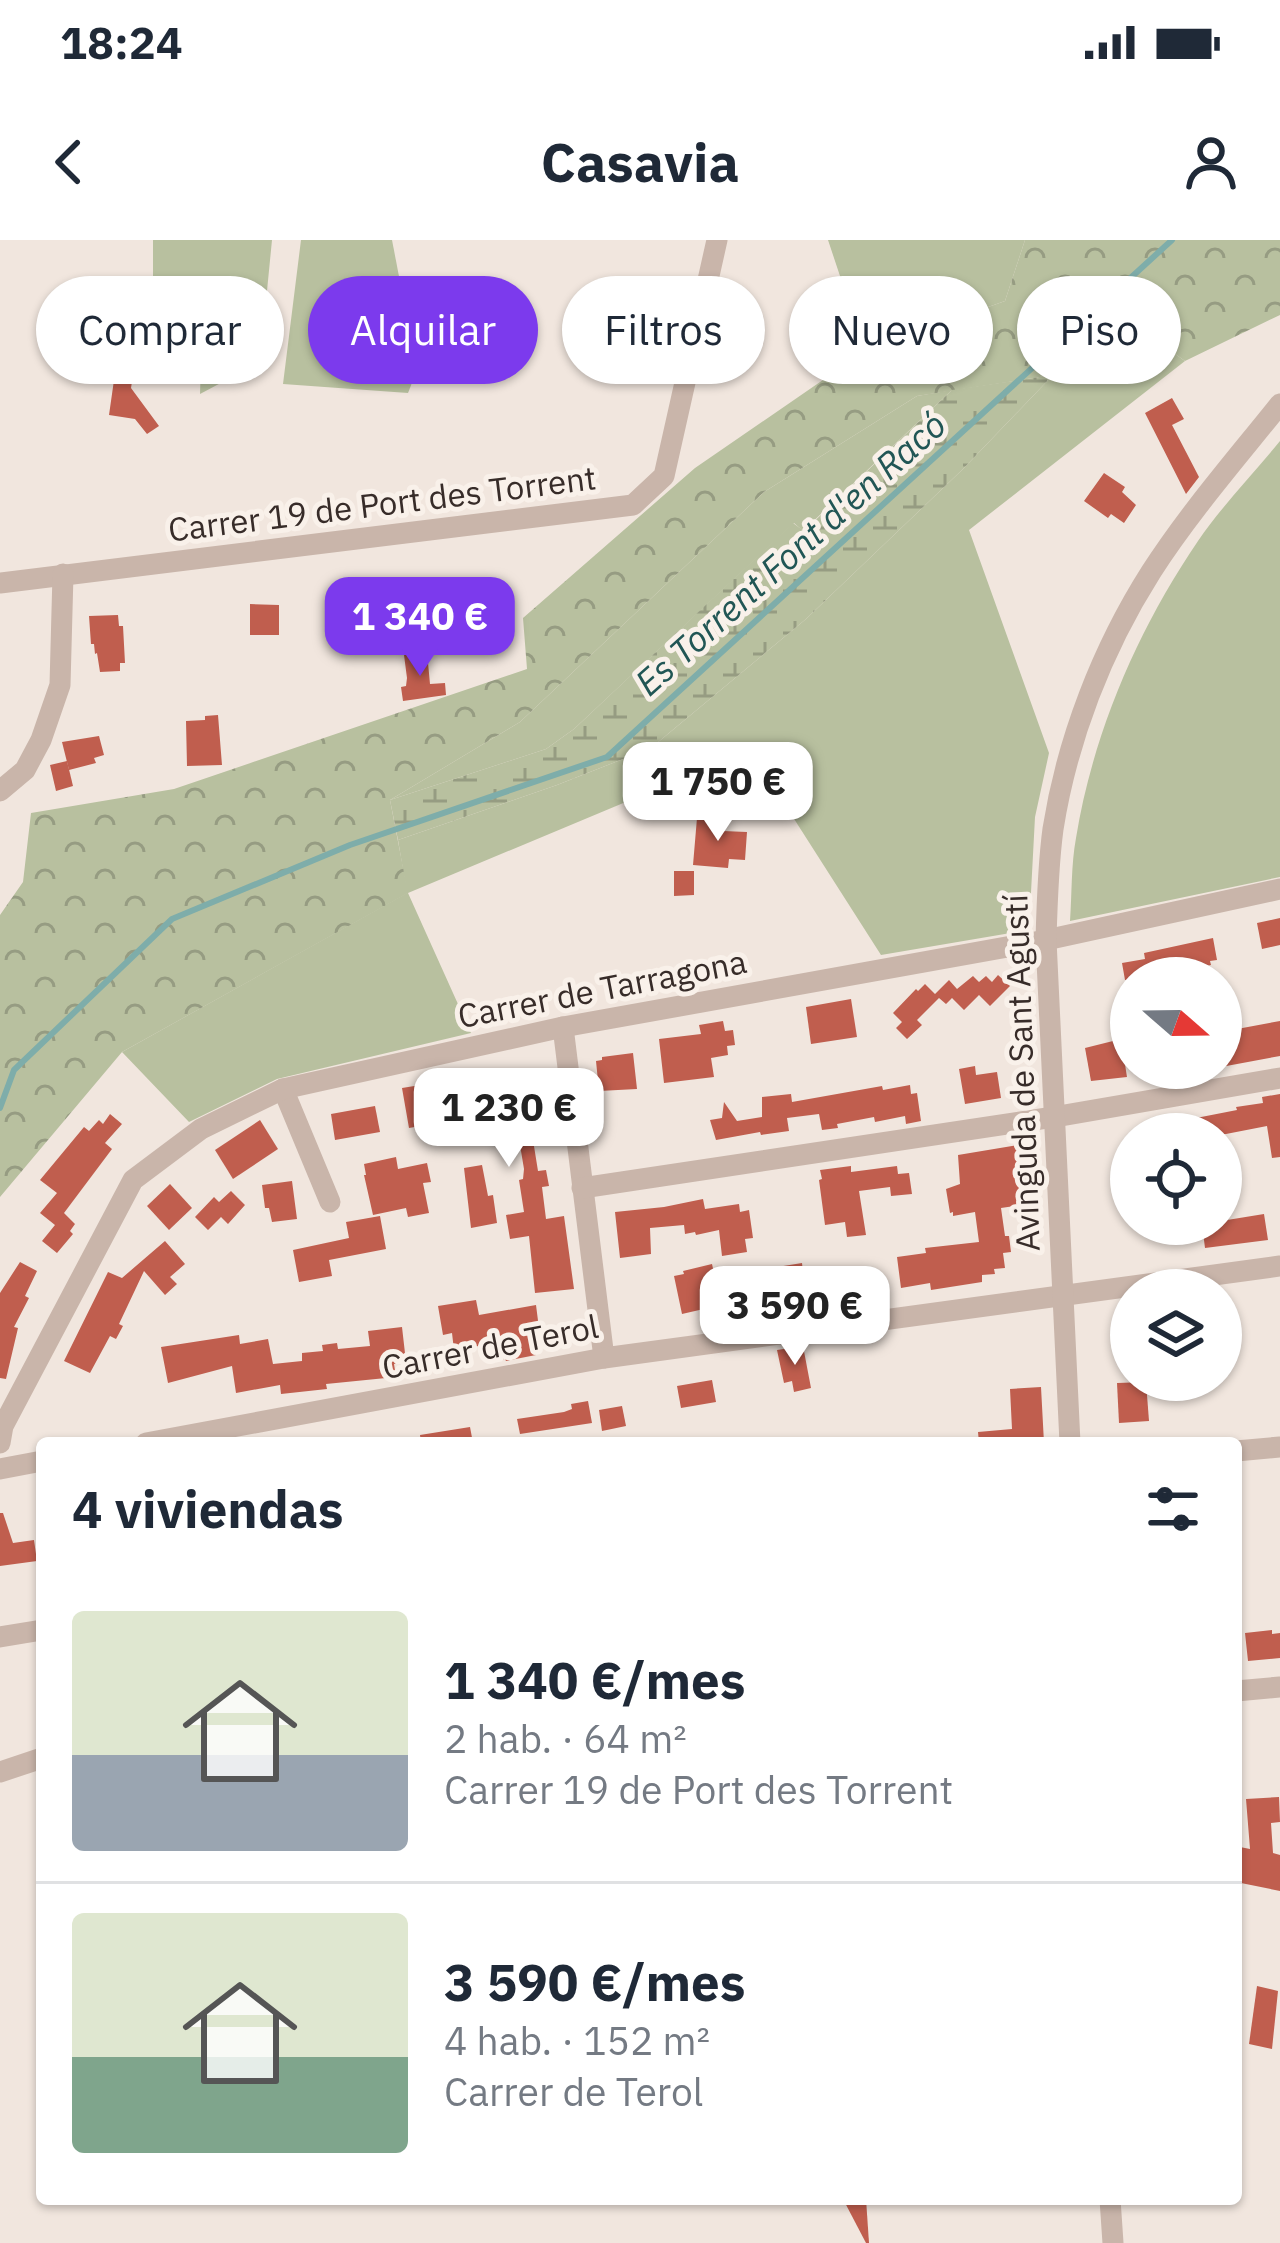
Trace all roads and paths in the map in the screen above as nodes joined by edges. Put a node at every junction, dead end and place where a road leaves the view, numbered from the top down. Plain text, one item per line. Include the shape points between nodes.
1 (717, 240) edge
2 (1280, 404) edge
3 (63, 574) junction
4 (0, 583) edge
5 (0, 791) edge
6 (1280, 889) edge
7 (1046, 940) junction
8 (562, 1027) junction
9 (1280, 1078) edge
10 (283, 1088) junction
11 (1054, 1117) junction
12 (582, 1188) junction
13 (330, 1202) dead end
14 (1280, 1266) edge
15 (1062, 1295) junction
16 (604, 1358) junction
17 (257, 1433) edge
18 (213, 1437) edge
19 (1070, 1437) edge
20 (0, 1443) edge
21 (1280, 1447) edge
22 (1242, 1450) edge
23 (36, 1462) edge
24 (0, 1468) edge
25 (36, 1631) edge
26 (0, 1637) edge
27 (1280, 1688) edge
28 (1242, 1691) edge
29 (36, 1760) edge
30 (0, 1772) edge
31 (1110, 2205) edge
32 (1113, 2243) edge

1 - 3 street, Carrer 19 de Port des Torrent via 664,476 633,505
2 - 7 street, Avinguda de Sant Agustí via 1152,570 1101,665 1054,826
3 - 4 street, Carrer 19 de Port des Torrent
3 - 5 street via 60,685 25,770
6 - 7 street, Carrer de Tarragona
7 - 8 street, Carrer de Tarragona
7 - 11 street, Avinguda de Sant Agustí
8 - 10 street, Carrer de Tarragona
8 - 12 street
9 - 11 street
10 - 13 street
10 - 20 street, Carrer de Tarragona via 201,1129 133,1180
11 - 12 street
11 - 15 street, Avinguda de Sant Agustí
12 - 16 street
14 - 15 street, Carrer de Terol
15 - 16 street, Carrer de Terol
15 - 19 street, Avinguda de Sant Agustí
16 - 17 street, Carrer de Terol
17 - 18 street, Carrer de Terol
21 - 22 street
23 - 24 street
25 - 26 street
27 - 28 street
29 - 30 street
31 - 32 street

